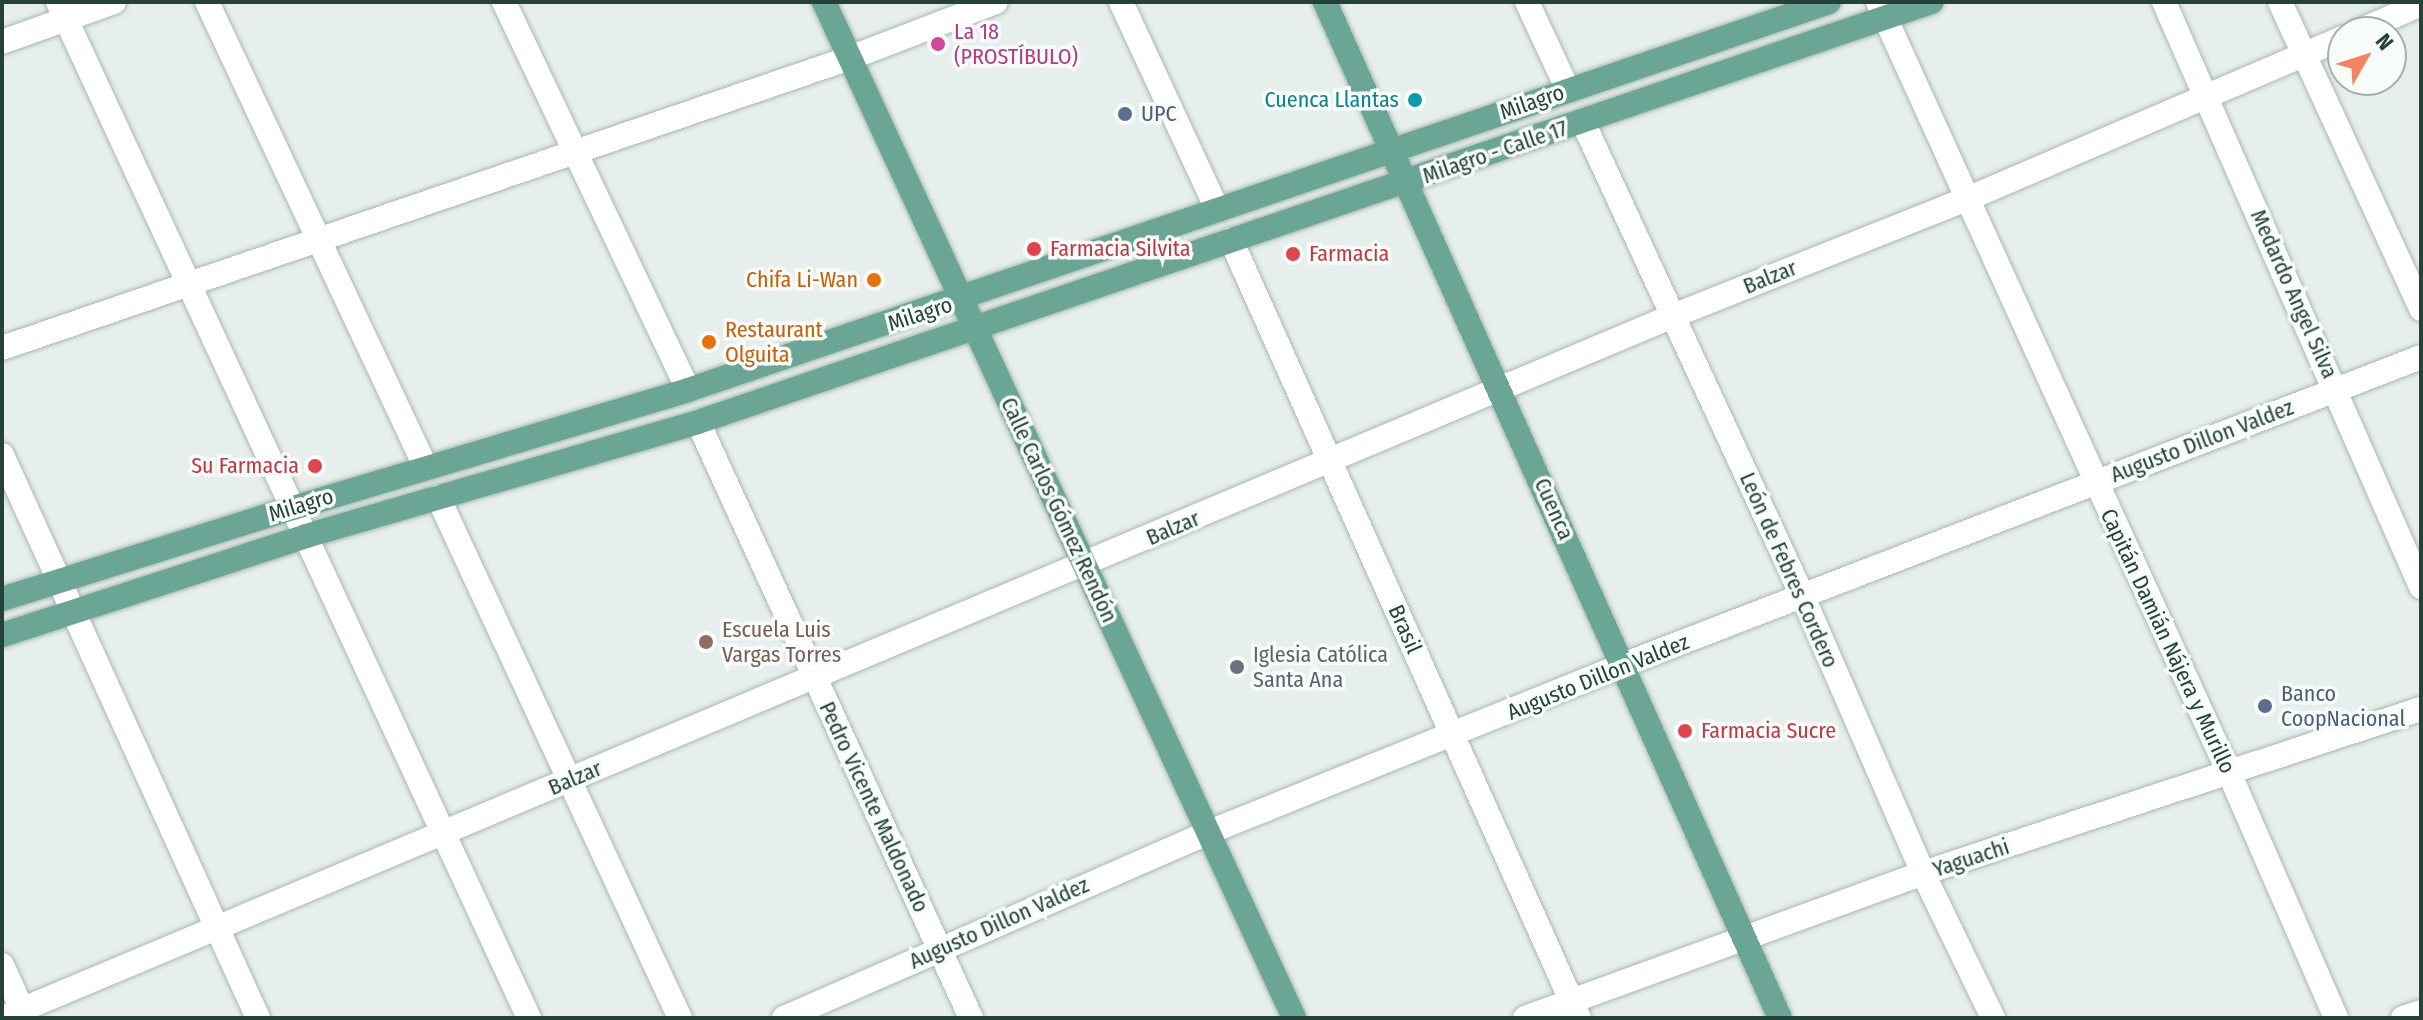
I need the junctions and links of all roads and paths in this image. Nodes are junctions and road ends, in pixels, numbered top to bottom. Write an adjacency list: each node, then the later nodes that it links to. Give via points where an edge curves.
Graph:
1 (114, 2): 14 (street)
2 (207, 2): 29 (street)
3 (504, 2): 25 (street)
4 (824, 2): 19 (main road, Calle Carlos Gómez Rendón)
5 (996, 2): 19 (street)
6 (1121, 2): 28 (street)
7 (1325, 2): 24 (main road, Cuenca)
8 (1527, 2): 21 (street)
9 (1829, 2): 21 (main road, Milagro)
10 (1931, 2): 15 (main road, Milagro)
11 (2164, 2): 22 (street, Medardo Angel Silva)
12 (2280, 2): 20 (street)
13 (2421, 4): 16 (street)
14 (61, 10): 17 (street); 31 (street)
15 (1882, 10): 23 (main road, Milagro); 27 (street, Capitán Damián Nájera y Murillo)
16 (2394, 16)
17 (2, 42)
18 (2327, 45): 20 (street, Balzar)
19 (861, 53): 25 (street); 32 (main road, Calle Carlos Gómez Rendón)
20 (2302, 56): 22 (street, Balzar); 33 (street)
21 (1568, 90): 24 (main road, Milagro)
22 (2206, 96): 27 (street, Balzar); 38 (street, Medardo Angel Silva)
23 (1583, 122): 26 (main road, Milagro - Calle 17); 34 (street, León de Febres Cordero)
24 (1392, 150): 26 (main road, Cuenca); 28 (main road, Milagro)
25 (575, 152): 29 (street); 39 (street)
26 (1408, 182): 30 (main road, Milagro); 40 (main road, Cuenca)
27 (1967, 199): 34 (street, Balzar); 45 (street, Capitán Damián Nájera y Murillo)
28 (1217, 209): 32 (main road, Milagro)
29 (318, 239): 31 (street); 44 (street)
30 (1231, 240): 35 (main road, Milagro); 43 (street, Brasil)
31 (188, 284): 36 (street); 47 (street)
32 (962, 300): 35 (main road, Calle Carlos Gómez Rendón); 39 (main road, Milagro)
33 (2421, 309)
34 (1673, 316): 40 (street, Balzar); 52 (street, León de Febres Cordero)
35 (975, 328): 41 (main road, Milagro); 49 (main road, Calle Carlos Gómez Rendón)
36 (2, 348)
37 (2421, 357): 38 (street, Augusto Dillon Valdez)
38 (2335, 388): 45 (street, Augusto Dillon Valdez); 51 (street, Medardo Angel Silva)
39 (688, 390): 44 (main road, Milagro)
40 (1501, 391): 43 (street, Balzar); 56 (main road, Cuenca)
41 (698, 422): 46 (main road, Milagro); 57 (street, Pedro Vicente Maldonado)
42 (2, 455): 50 (street)
43 (1331, 462): 49 (street, Balzar); 59 (street, Brasil)
44 (426, 468): 47 (main road, Milagro)
45 (2095, 483): 52 (street, Augusto Dillon Valdez); 60 (street, Capitán Damián Nájera y Murillo)
46 (438, 497): 48 (main road, Milagro); 61 (street)
47 (293, 508): 48 (street); 50 (main road, Milagro)
48 (306, 536): 54 (main road, Milagro); 62 (street)
49 (1085, 565): 57 (street, Balzar); 63 (main road, Calle Carlos Gómez Rendón)
50 (58, 581): 53 (main road, Milagro); 54 (street)
51 (2421, 587)
52 (1803, 597): 56 (street, Augusto Dillon Valdez); 64 (street, León de Febres Cordero)
53 (2, 599)
54 (73, 611): 55 (main road, Milagro); 65 (street)
55 (2, 635)
56 (1623, 665): 59 (street, Augusto Dillon Valdez); 66 (main road, Cuenca)
57 (815, 678): 61 (street, Balzar); 67 (street, Pedro Vicente Maldonado)
58 (2421, 709): 60 (street, Yaguachi)
59 (1453, 736): 63 (street, Augusto Dillon Valdez); 69 (street, Brasil)
60 (2230, 775): 64 (street, Yaguachi); 81 (street, Capitán Damián Nájera y Murillo)
61 (570, 780): 62 (street, Balzar); 74 (street)
62 (443, 833): 65 (street, Balzar); 73 (street)
63 (1207, 833): 67 (street, Augusto Dillon Valdez); 77 (main road, Calle Carlos Gómez Rendón)
64 (1923, 873): 66 (street, Yaguachi); 80 (street, León de Febres Cordero)
65 (217, 928): 71 (street, Balzar); 72 (street)
66 (1745, 939): 69 (street, Yaguachi); 79 (main road, Cuenca)
67 (939, 949): 75 (street, Augusto Dillon Valdez); 76 (street, Pedro Vicente Maldonado)
68 (2, 965): 71 (street)
69 (1576, 1010): 78 (street, Yaguachi)
70 (2421, 1012): 82 (street)
71 (17, 1015)
72 (258, 1018)
73 (529, 1018)
74 (680, 1018)
75 (784, 1018)
76 (971, 1018)
77 (1294, 1018)
78 (1525, 1018)
79 (1780, 1018)
80 (1993, 1018)
81 (2336, 1018)
82 (2403, 1018)

